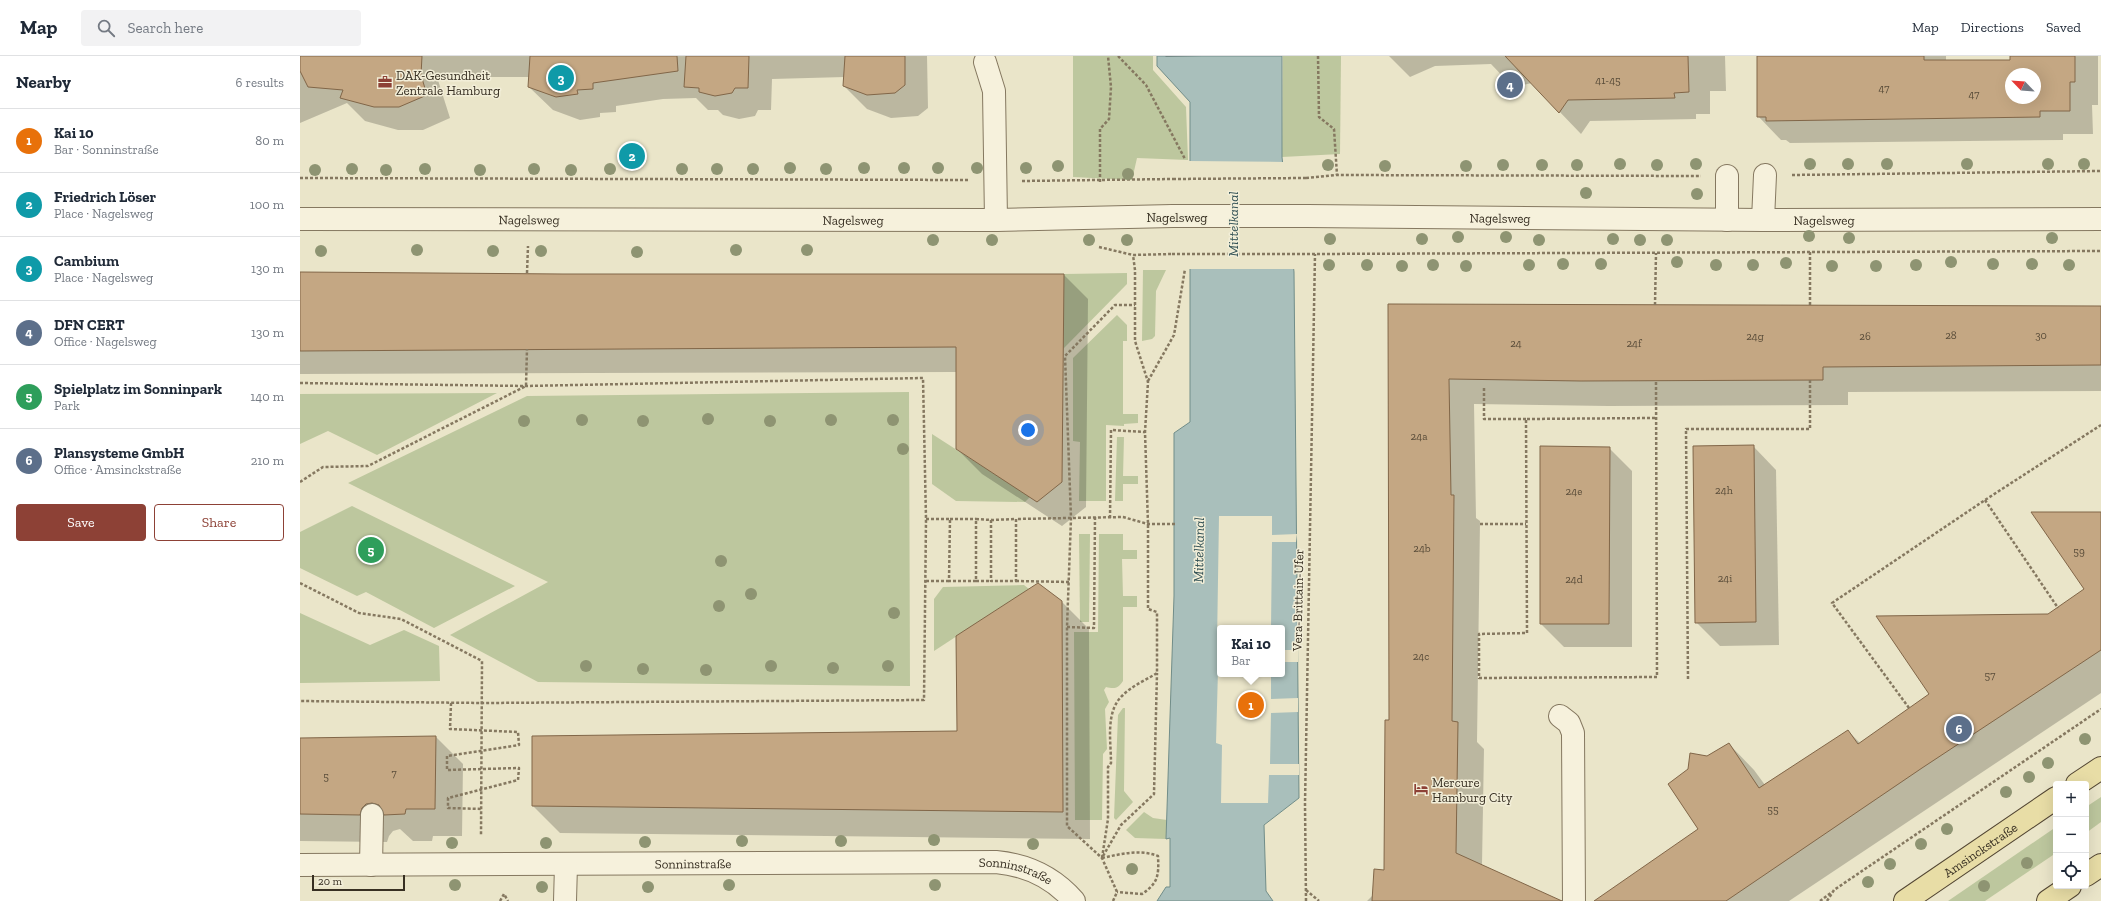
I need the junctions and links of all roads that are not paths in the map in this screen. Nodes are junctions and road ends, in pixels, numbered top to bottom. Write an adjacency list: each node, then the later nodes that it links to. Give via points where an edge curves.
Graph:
1 (985, 62): 6 (street, via 994,91)
2 (1765, 175): 8 (street)
3 (1727, 176): 7 (street)
4 (300, 219): 6 (street, Nagelsweg)
5 (2101, 219): 8 (street, Nagelsweg)
6 (996, 220): 7 (street, Nagelsweg, bridge, via 1173,216)
7 (1727, 220): 8 (street, Nagelsweg)
8 (1763, 220)
9 (1560, 716): 22 (street, via 1569,723 1573,733)
10 (2101, 768): 11 (main road)
11 (2082, 781)
12 (2053, 800): 23 (main road, Amsinckstraße)
13 (372, 814): 15 (street)
14 (300, 865): 15 (street, Sonninstraße)
15 (372, 865): 16 (street, Sonninstraße)
16 (566, 865): 20 (street); 21 (street, Sonninstraße, via 996,862 1022,866 1037,872 1063,889)
17 (2101, 865): 18 (main road)
18 (2089, 873)
19 (2066, 889): 24 (main road)
20 (565, 901)
21 (1074, 901)
22 (1574, 901)
23 (1905, 901)
24 (2048, 901)

